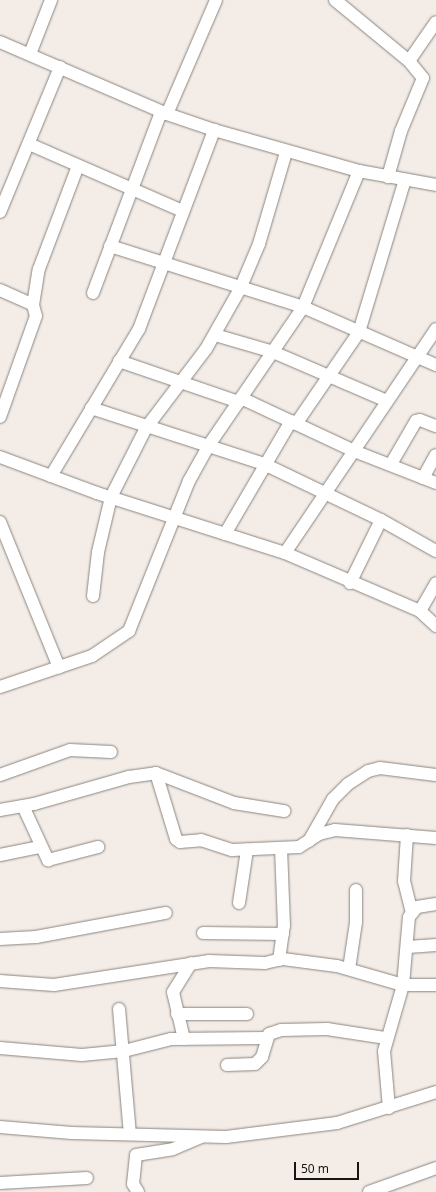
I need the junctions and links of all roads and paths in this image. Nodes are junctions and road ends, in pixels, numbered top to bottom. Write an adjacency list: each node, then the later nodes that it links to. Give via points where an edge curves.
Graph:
1 (51, 0): 6 (street)
2 (216, 0): 9 (street)
3 (335, 0): 7 (street)
4 (436, 22): 7 (street)
5 (0, 42): 6 (street)
6 (30, 54): 8 (street)
7 (409, 61): 15 (street, via 423,78 401,131)
8 (60, 67): 9 (street); 11 (street)
9 (164, 113): 10 (street); 18 (street)
10 (214, 130): 12 (street); 19 (street)
11 (29, 144): 13 (street); 20 (street)
12 (286, 152): 14 (street); 23 (street, via 259,244)
13 (78, 166): 18 (street); 26 (street, via 39,269)
14 (359, 171): 15 (street); 27 (street)
15 (388, 177): 16 (street)
16 (405, 180): 17 (street); 29 (street)
17 (436, 185)
18 (131, 189): 19 (street); 21 (street)
19 (182, 211): 22 (street)
20 (0, 212)
21 (110, 246): 22 (street); 25 (street)
22 (165, 263): 23 (street); 33 (street, via 139,329)
23 (240, 289): 27 (street); 30 (street)
24 (0, 290): 26 (street)
25 (93, 292)
26 (33, 305): 40 (street, via 36,316)
27 (303, 307): 29 (street); 31 (street)
28 (436, 329): 32 (street)
29 (359, 332): 32 (street); 35 (street)
30 (215, 335): 31 (street); 36 (street)
31 (273, 352): 35 (street); 37 (street)
32 (417, 356): 34 (street); 38 (street)
33 (119, 361): 36 (street); 39 (street)
34 (436, 366)
35 (329, 376): 38 (street); 41 (street)
36 (179, 383): 37 (street); 43 (street)
37 (240, 400): 41 (street); 44 (street)
38 (387, 401): 45 (street)
39 (91, 408): 43 (street); 50 (street)
40 (0, 417)
41 (293, 422): 45 (street); 48 (street)
42 (436, 426): 49 (street, via 416,421)
43 (146, 428): 44 (street); 54 (street)
44 (209, 445): 48 (street); 55 (street)
45 (354, 451): 49 (street); 53 (street)
46 (436, 455): 51 (street)
47 (0, 457): 50 (street)
48 (264, 464): 53 (street, via 289,478); 58 (street)
49 (390, 464): 51 (street)
50 (51, 476): 54 (street)
51 (424, 478): 52 (street)
52 (436, 483)
53 (324, 491): 56 (street); 60 (street)
54 (111, 497): 55 (street); 63 (street, via 98,552)
55 (173, 518): 58 (street); 66 (street, via 129,631 92,656)
56 (381, 520): 59 (street); 61 (street)
57 (0, 522): 66 (street)
58 (225, 534): 60 (street)
59 (436, 551)
60 (285, 553): 61 (street)
61 (350, 583): 64 (street)
62 (436, 583): 64 (street)
63 (93, 596)
64 (420, 611): 65 (street)
65 (436, 626)
66 (59, 667): 67 (street)
67 (1, 685)
68 (111, 752): 70 (street, via 70,750)
69 (156, 773): 72 (street, via 116,780); 74 (street, via 234,803); 81 (street, via 178,841 201,840 232,850)
70 (0, 775)
71 (436, 775): 77 (street, via 380,768 368,771 348,784 325,809)
72 (23, 806): 73 (street); 78 (street)
73 (0, 810)
74 (284, 811)
75 (407, 836): 76 (street); 77 (street, via 335,830 319,834); 86 (street, via 404,881)
76 (436, 838)
77 (308, 842): 80 (street, via 299,847)
78 (40, 847): 79 (street, via 45,858 53,860); 82 (street)
79 (98, 847)
80 (280, 848): 81 (street); 89 (street)
81 (247, 850): 84 (street)
82 (0, 855)
83 (356, 890): 95 (street, via 356,922)
84 (239, 904)
85 (436, 904): 86 (street)
86 (412, 912): 92 (street)
87 (166, 914): 90 (street, via 36,936)
88 (203, 933): 89 (street)
89 (283, 934): 93 (street)
90 (0, 939)
91 (436, 945): 92 (street)
92 (408, 947): 97 (street)
93 (279, 960): 94 (street, via 265,963); 95 (street)
94 (191, 963): 96 (street, via 115,973 66,984); 100 (street, via 173,992)
95 (349, 969): 97 (street)
96 (0, 981)
97 (403, 985): 98 (street); 103 (street)
98 (436, 985)
99 (119, 1009): 106 (street)
100 (178, 1014): 101 (street); 104 (street)
101 (247, 1014)
102 (266, 1038): 103 (street, via 281,1030 317,1029); 104 (street); 107 (street, via 259,1061 247,1066)
103 (386, 1038): 109 (street)
104 (184, 1039): 106 (street, via 161,1041)
105 (0, 1048): 106 (street, via 63,1056)
106 (124, 1051): 111 (street)
107 (227, 1065)
108 (436, 1092): 109 (street)
109 (389, 1108): 112 (street, via 337,1123 296,1130)
110 (0, 1126): 111 (street)
111 (130, 1134): 112 (street)
112 (204, 1136): 116 (street, via 173,1149 136,1155 133,1184)
113 (436, 1168): 117 (street)
114 (87, 1178): 115 (street)
115 (0, 1183)
116 (138, 1192)
117 (369, 1192)

